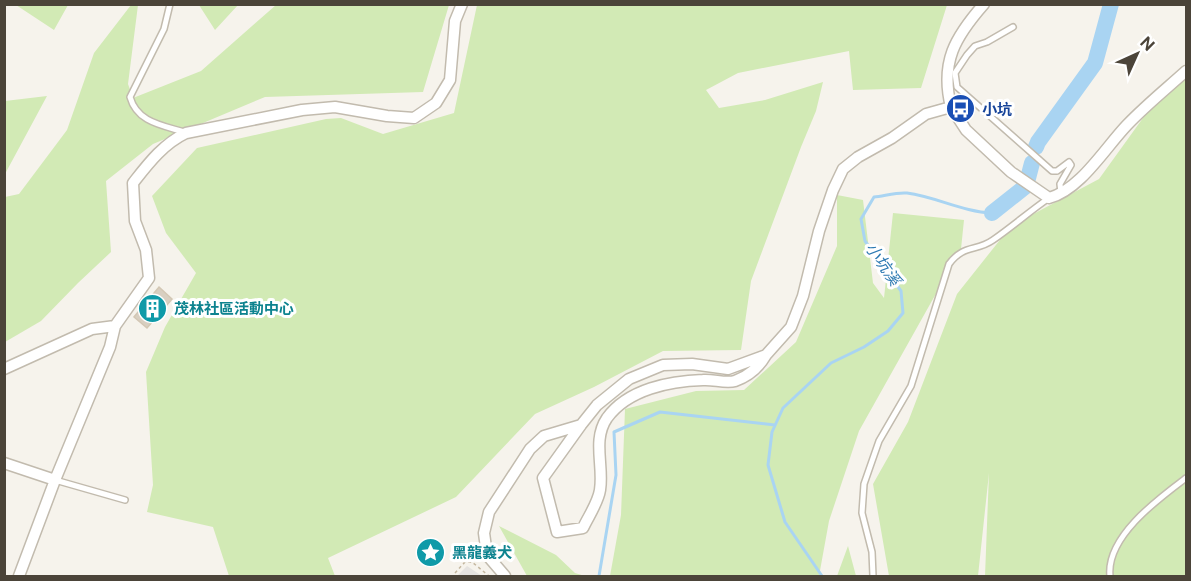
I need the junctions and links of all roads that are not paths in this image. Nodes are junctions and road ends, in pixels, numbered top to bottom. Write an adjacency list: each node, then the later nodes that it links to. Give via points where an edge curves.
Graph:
1 (170, 4): 8 (lane, via 164,29 130,97 134,109 153,123)
2 (462, 4): 8 (street, via 455,21 450,80 436,103 414,118 335,107)
3 (984, 4): 6 (street, via 968,22 950,55)
4 (1013, 27): 6 (lane, via 975,46)
5 (1186, 71): 9 (street, via 1128,124)
6 (951, 73): 7 (street, via 947,89); 9 (lane, via 957,87 1052,171 1069,162 1060,184)
7 (951, 107): 10 (street, via 966,130 1011,172); 12 (street, via 926,114 843,169 826,210 791,327)
8 (186, 133): 11 (street, via 172,139 133,183 135,221 146,250 149,278)
9 (1061, 195): 10 (street)
10 (1049, 198): 21 (lane, via 991,242 957,254 949,264 911,386 879,441 864,484 862,513 872,552)
11 (116, 326): 13 (street, via 92,329); 17 (street)
12 (766, 355): 14 (street, via 728,369 663,365 629,379 597,405); 14 (street, via 759,367 733,382 664,384 622,404 607,419 598,442 600,492 583,528 557,532 543,478)
13 (4, 369)
14 (581, 425): 20 (street, via 544,436 530,449 489,512 484,533 487,555)
15 (6, 467): 17 (street)
16 (1186, 478): 22 (lane, via 1132,525 1109,567)
17 (55, 480): 18 (lane); 19 (street)
18 (125, 500)
19 (19, 576)
20 (505, 576)
21 (873, 576)
22 (1110, 576)

